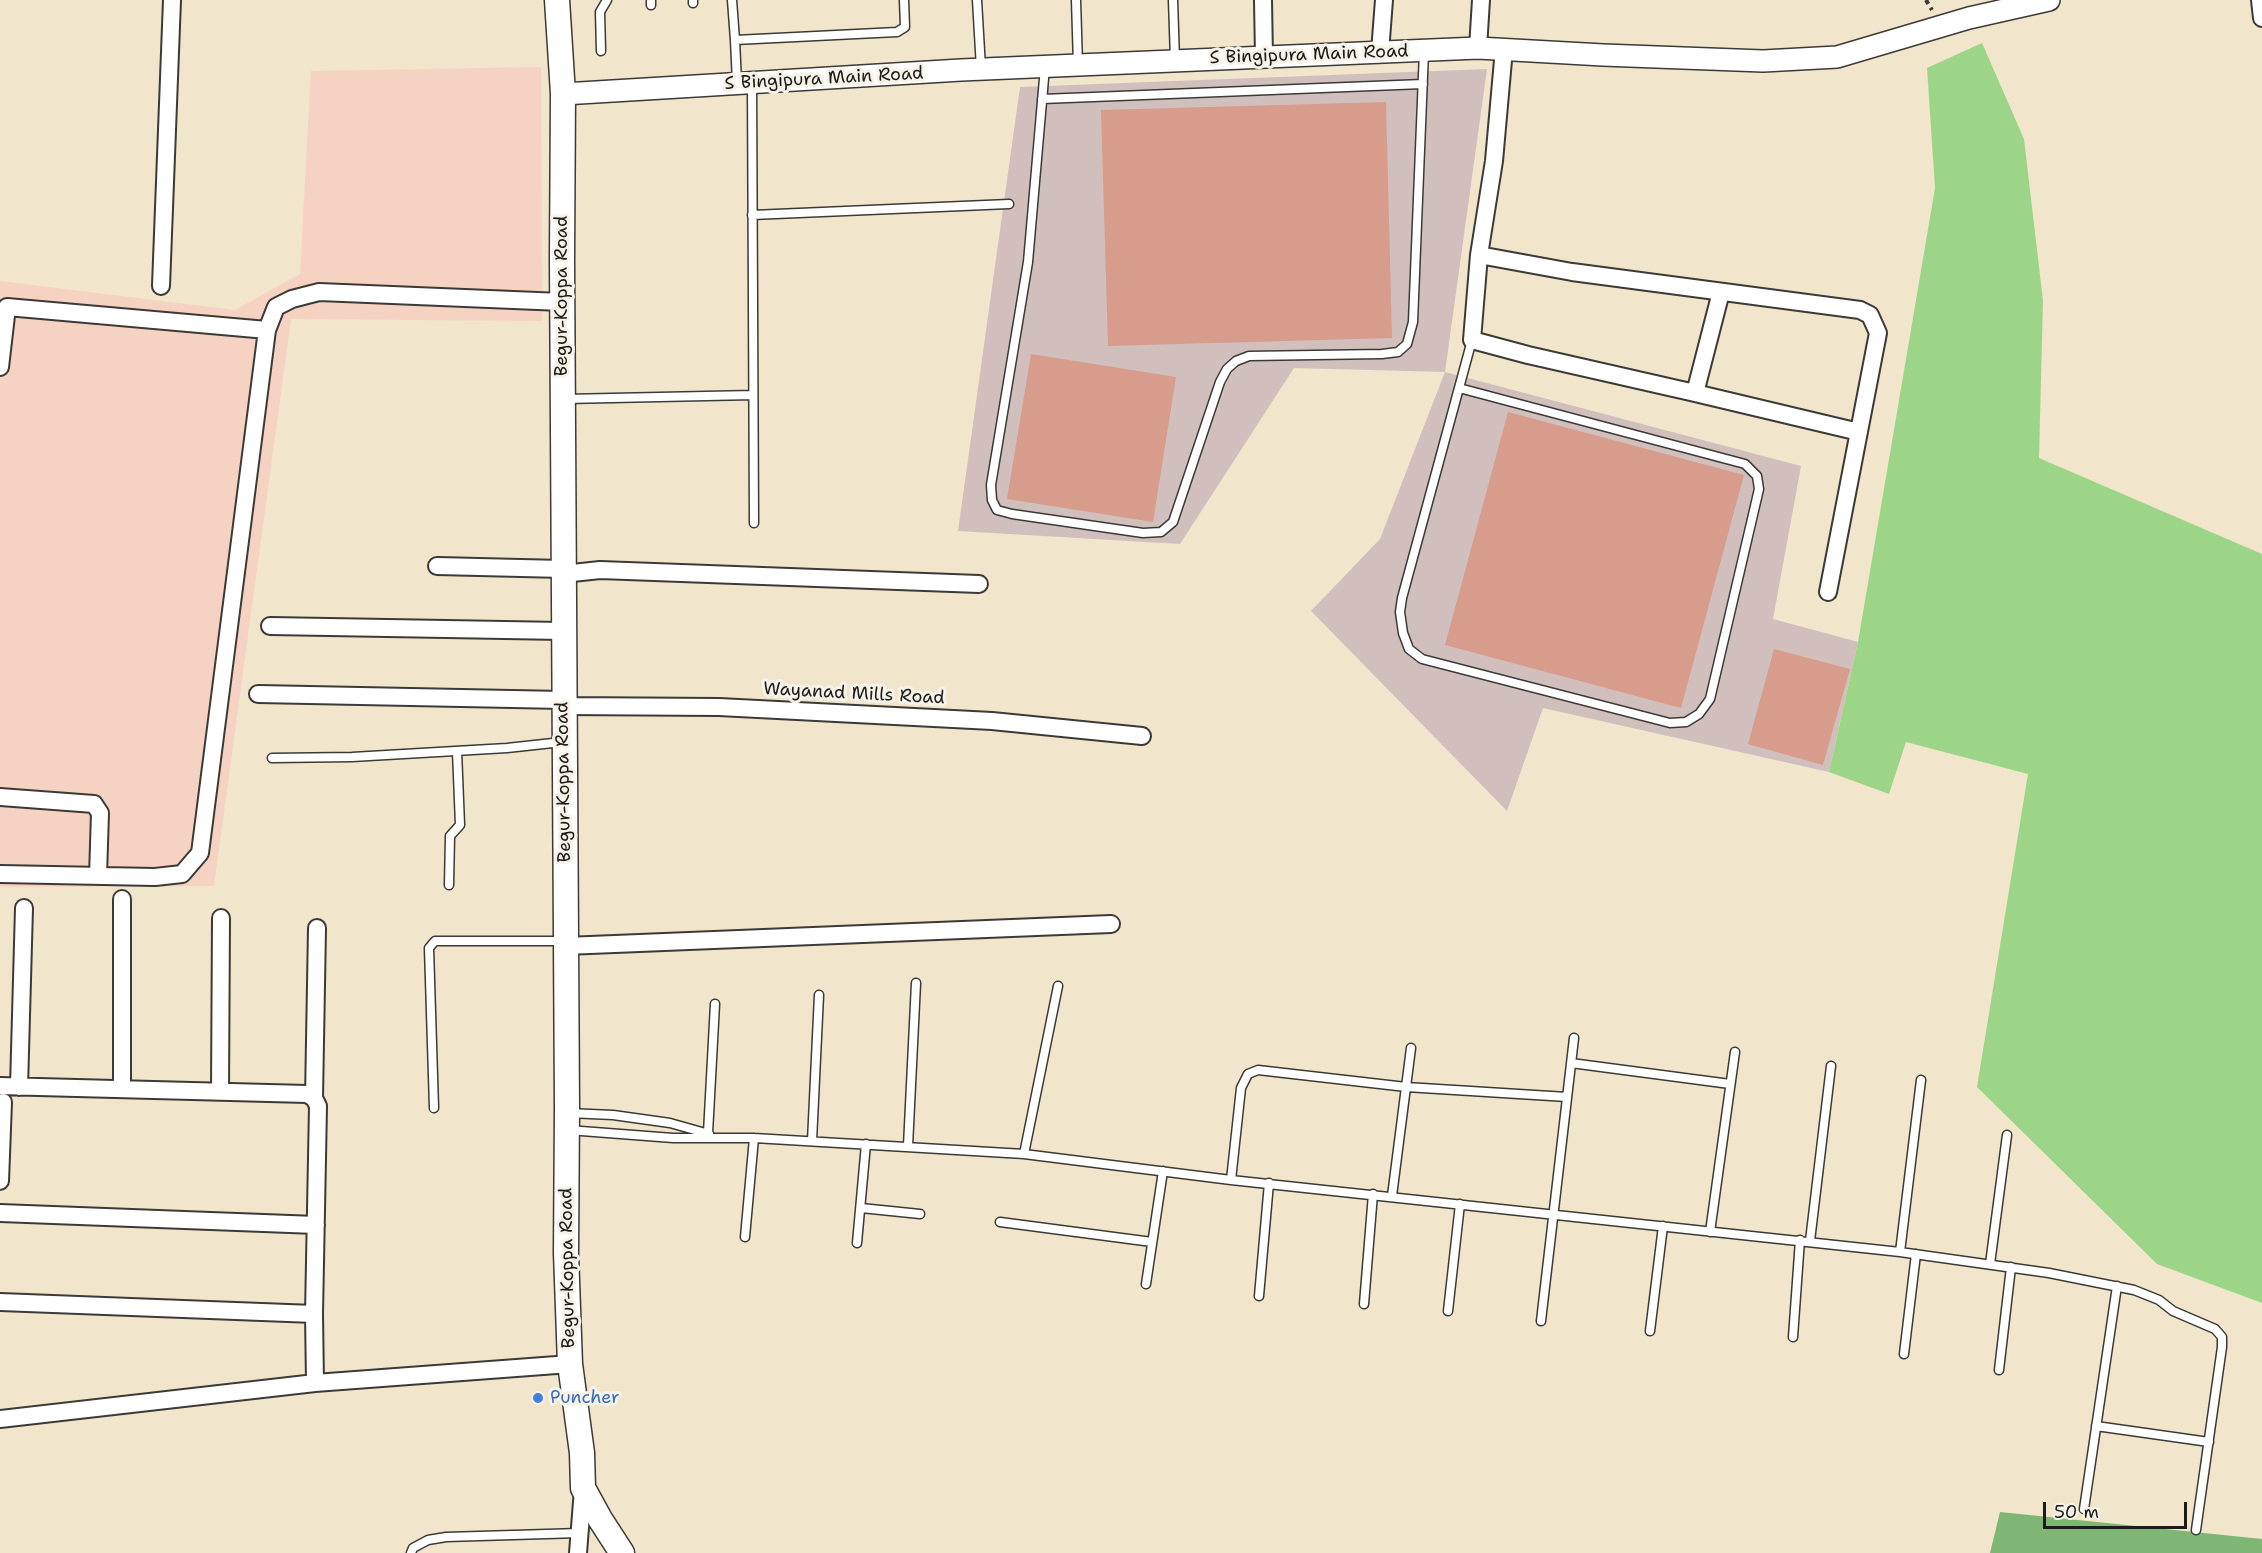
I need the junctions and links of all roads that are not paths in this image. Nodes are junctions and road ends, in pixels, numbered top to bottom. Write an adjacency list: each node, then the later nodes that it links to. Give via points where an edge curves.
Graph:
1 (172, 0): 33 (street)
2 (557, 0): 28 (main road, Begur-Koppa Road)
3 (607, 0): 19 (lane, via 600,12)
4 (732, 0): 15 (lane)
5 (904, 0): 15 (lane, via 905,27 897,32)
6 (977, 0): 25 (lane)
7 (1076, 0): 23 (lane)
8 (1173, 0): 22 (lane)
9 (1263, 0): 21 (street)
10 (1384, 0): 20 (street)
11 (1481, 0): 16 (street)
12 (2049, 0): 17 (street, S Bingipura Main Road, via 1969,18 1837,57 1763,61)
13 (2260, 0): 14 (street)
14 (2262, 18)
15 (735, 40): 26 (lane)
16 (1478, 48): 17 (street, S Bingipura Main Road); 18 (street, S Bingipura Main Road)
17 (1504, 49): 32 (street, via 1494,161)
18 (1424, 50): 20 (street, S Bingipura Main Road); 27 (lane)
19 (601, 51)
20 (1380, 52): 21 (street, S Bingipura Main Road)
21 (1264, 57): 22 (street, S Bingipura Main Road)
22 (1175, 61): 23 (street, S Bingipura Main Road)
23 (1078, 65): 24 (street, S Bingipura Main Road)
24 (1045, 67): 25 (street, S Bingipura Main Road); 29 (lane)
25 (981, 70): 26 (street, S Bingipura Main Road)
26 (744, 83): 28 (street, S Bingipura Main Road); 31 (lane)
27 (1423, 84): 29 (lane); 29 (lane, via 1413,322 1407,344 1398,352 1382,354 1249,356 1236,361 1220,382 1173,522 1161,532 1143,533 1024,516 997,510 992,500 991,484 1028,262)
28 (563, 94): 35 (main road, Begur-Koppa Road)
29 (1042, 99)
30 (1009, 204): 31 (lane)
31 (752, 215): 42 (lane)
32 (1479, 255): 34 (street); 38 (street)
33 (161, 286)
34 (1721, 292): 41 (street); 44 (street, via 1860,310 1870,315 1878,333)
35 (562, 302): 37 (street, via 319,292 276,307); 43 (main road, Begur-Koppa Road)
36 (4, 307): 37 (street); 39 (street)
37 (267, 330): 60 (street, via 200,853 182,874)
38 (1472, 340): 40 (lane); 41 (street)
39 (0, 367)
40 (1459, 388): 40 (lane, via 1402,598 1400,612 1409,650 1422,659 1670,723 1686,722 1699,714 1710,699 1759,489 1757,476 1745,464)
41 (1695, 393): 44 (street)
42 (753, 395): 43 (lane); 45 (lane)
43 (562, 399): 47 (main road, Begur-Koppa Road)
44 (1859, 432): 49 (street)
45 (754, 523)
46 (437, 566): 47 (street)
47 (563, 571): 48 (street); 51 (main road, Begur-Koppa Road)
48 (979, 584)
49 (1828, 592)
50 (270, 626): 51 (street)
51 (563, 631): 53 (main road, Begur-Koppa Road)
52 (258, 694): 53 (street, Wayanad Mills Road)
53 (563, 703): 54 (street, Wayanad Mills Road, via 992,721); 55 (main road, Begur-Koppa Road)
54 (1142, 736)
55 (564, 742): 56 (lane); 67 (main road, Begur-Koppa Road)
56 (457, 751): 57 (lane); 61 (lane, via 460,825 450,836)
57 (272, 758)
58 (0, 797): 60 (street, via 94,804 100,813)
59 (0, 874): 60 (street)
60 (98, 876)
61 (449, 885)
62 (122, 899): 81 (street)
63 (24, 908): 79 (street)
64 (221, 918): 82 (street)
65 (1110, 924): 67 (street)
66 (317, 928): 85 (street)
67 (565, 944): 86 (lane, via 435,941 429,948); 87 (main road, Begur-Koppa Road)
68 (916, 983): 94 (lane)
69 (1058, 986): 95 (lane)
70 (819, 995): 92 (lane)
71 (716, 1004): 88 (lane)
72 (1574, 1038): 75 (lane)
73 (1411, 1048): 80 (lane)
74 (1735, 1052): 78 (lane)
75 (1571, 1063): 78 (lane); 84 (lane)
76 (1831, 1066): 113 (lane)
77 (1921, 1080): 116 (lane)
78 (1730, 1084): 110 (lane)
79 (19, 1087): 81 (street); 83 (street)
80 (1406, 1087): 84 (lane); 97 (lane, via 1258,1070 1248,1074 1241,1088); 101 (lane)
81 (123, 1089): 82 (street)
82 (220, 1091): 85 (street, via 307,1094)
83 (1, 1094): 98 (street)
84 (1567, 1097): 106 (lane)
85 (314, 1098): 108 (street, via 318,1106)
86 (434, 1108)
87 (567, 1121): 88 (lane, via 613,1115); 90 (lane, via 673,1138); 131 (main road, Begur-Koppa Road)
88 (708, 1133): 90 (lane)
89 (2007, 1135): 118 (lane)
90 (718, 1137): 91 (lane)
91 (754, 1138): 92 (lane); 111 (lane)
92 (812, 1141): 93 (lane)
93 (866, 1144): 94 (lane); 103 (lane)
94 (908, 1146): 95 (lane)
95 (1024, 1154): 96 (lane)
96 (1162, 1171): 97 (lane); 114 (lane)
97 (1231, 1179): 99 (lane)
98 (0, 1181)
99 (1269, 1183): 100 (lane); 122 (lane)
100 (1373, 1194): 101 (lane); 124 (lane)
101 (1392, 1196): 102 (lane)
102 (1461, 1204): 106 (lane); 125 (lane)
103 (861, 1208): 105 (lane); 115 (lane)
104 (0, 1213): 108 (street)
105 (920, 1214)
106 (1554, 1214): 109 (lane); 127 (lane)
107 (1000, 1222): 114 (lane)
108 (316, 1225): 126 (street)
109 (1663, 1226): 110 (lane); 128 (lane)
110 (1710, 1232): 112 (lane)
111 (745, 1237)
112 (1800, 1240): 113 (lane); 129 (lane)
113 (1810, 1241): 116 (lane)
114 (1152, 1242): 120 (lane)
115 (857, 1243)
116 (1900, 1252): 117 (lane)
117 (1916, 1254): 118 (lane); 130 (lane)
118 (1990, 1264): 119 (lane)
119 (2011, 1268): 121 (lane); 132 (lane)
120 (1146, 1284)
121 (2117, 1286): 135 (lane); 136 (lane, via 2158,1300 2173,1311 2215,1329 2222,1337)
122 (1259, 1296)
123 (0, 1302): 126 (street)
124 (1364, 1304)
125 (1448, 1311)
126 (314, 1314): 133 (street)
127 (1541, 1321)
128 (1650, 1331)
129 (1793, 1337)
130 (1904, 1354)
131 (570, 1364): 133 (street); 137 (main road, Begur-Koppa Road)
132 (1999, 1370)
133 (315, 1383): 134 (street)
134 (0, 1419)
135 (2096, 1426): 136 (lane); 138 (lane)
136 (2209, 1442): 139 (lane)
137 (583, 1488): 140 (street); 143 (main road, Begur-Koppa Road)
138 (2084, 1509)
139 (2196, 1530)
140 (580, 1533): 141 (lane, via 446,1537 428,1540); 142 (street)
141 (411, 1553)
142 (578, 1553)
143 (622, 1553)

